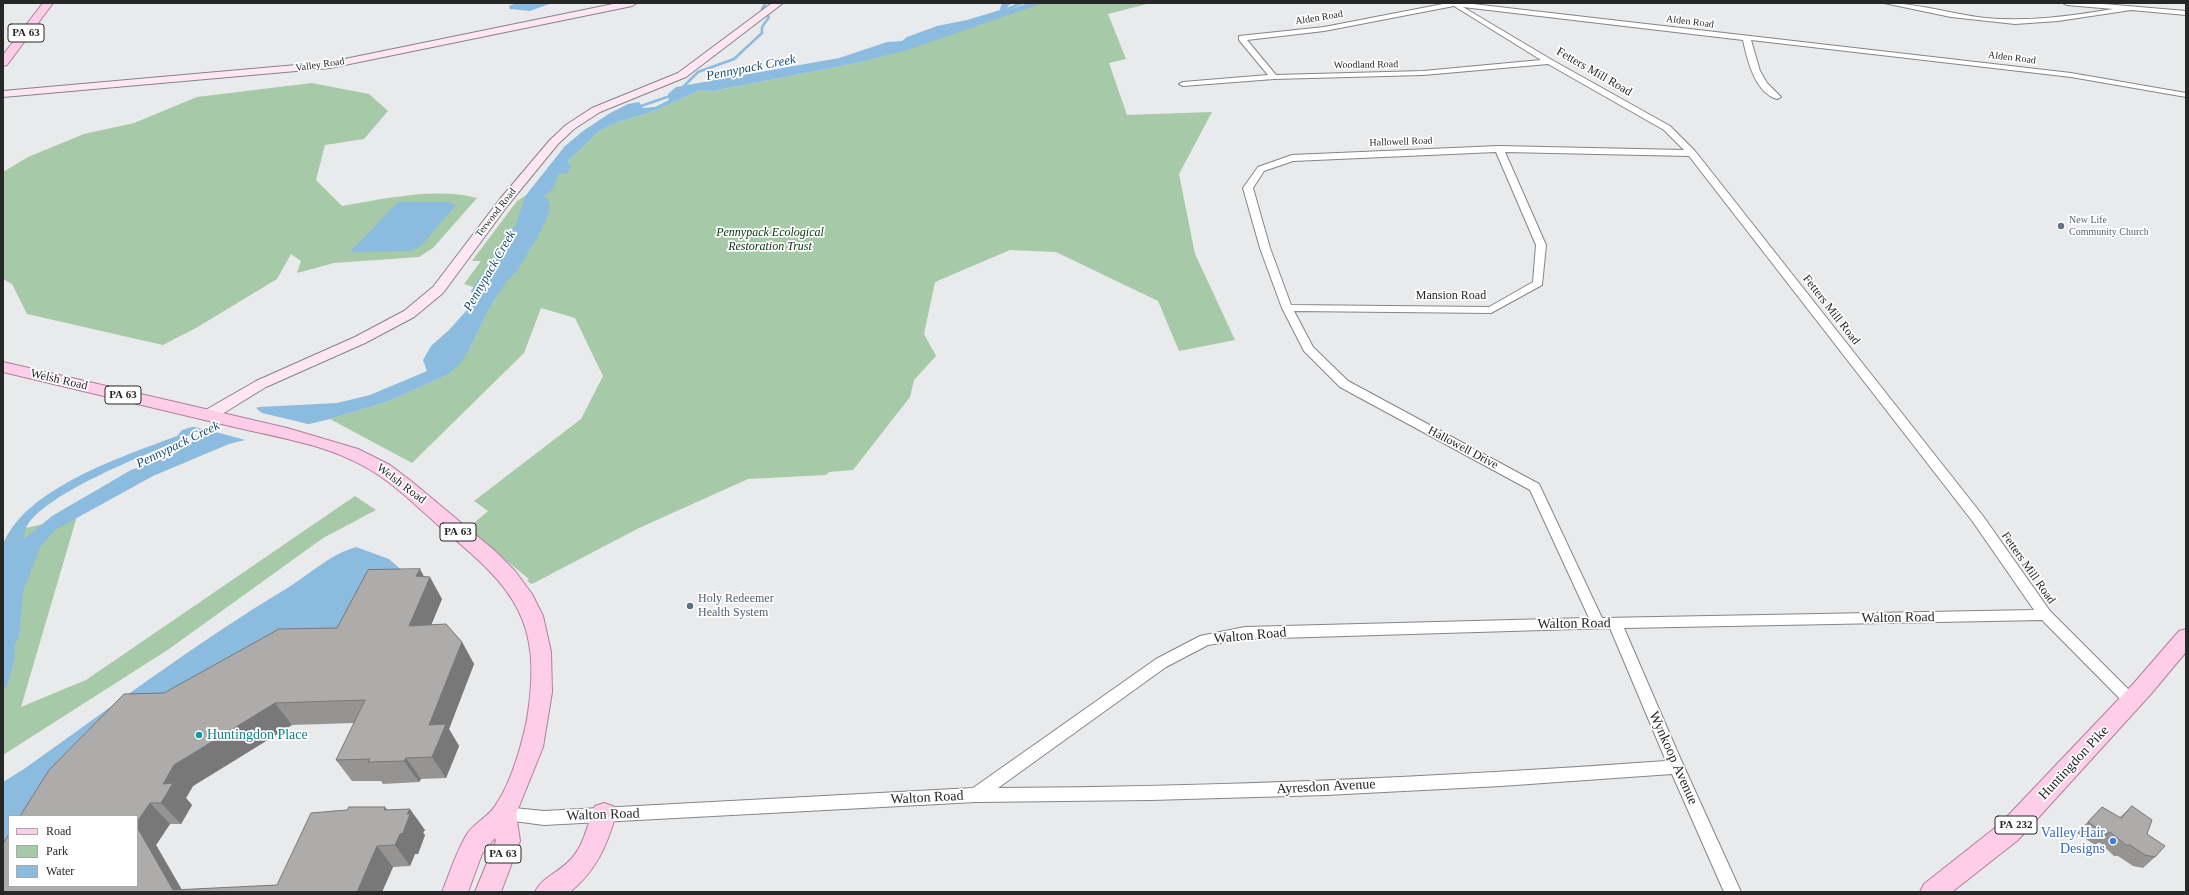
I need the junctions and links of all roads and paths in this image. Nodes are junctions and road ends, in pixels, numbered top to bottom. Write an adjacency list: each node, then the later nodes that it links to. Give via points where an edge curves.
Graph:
1 (48, 3): 11 (main road, PA 63)
2 (632, 3): 14 (street, Valley Road, via 330,65)
3 (778, 3): 21 (street, Terwood Road, via 682,74 654,88 596,110 570,127 504,202 438,290 409,314 360,340 261,384)
4 (1888, 3): 7 (street, via 1967,18 2015,22)
5 (2067, 3): 7 (street)
6 (1453, 4): 9 (street, Alden Road); 10 (street, Fetters Mill Road); 12 (street, Alden Road, via 1324,29 1242,38)
7 (2128, 9): 8 (street)
8 (2186, 13)
9 (1747, 39): 15 (street, Alden Road, via 2071,75); 16 (street, via 1759,80)
10 (1549, 62): 12 (street, Woodland Road, via 1423,74); 18 (street, Fetters Mill Road, via 1667,128)
11 (3, 63)
12 (1274, 77): 13 (street, Woodland Road)
13 (1183, 84)
14 (3, 94)
15 (2186, 95)
16 (1777, 97)
17 (1499, 149): 18 (street, Hallowell Road); 19 (street, Hallowell Road, via 1292,158 1261,169 1248,188 1265,248); 19 (street, Mansion Road, via 1541,245 1538,283 1491,310)
18 (1692, 153): 22 (street, Fetters Mill Road, via 1978,519)
19 (1287, 308): 23 (street, Hallowell Drive, via 1308,349 1344,384 1535,487)
20 (3, 367): 21 (main road, Welsh Road / PA 63)
21 (213, 416): 29 (main road, Welsh Road / PA 63, via 328,445 384,469 488,557 526,600 538,641 541,703 532,747)
22 (2045, 615): 24 (street, Walton Road); 26 (street, Fetters Mill Road)
23 (1598, 623): 24 (street, Walton Road); 28 (street, Walton Road, via 1245,634 1205,640 1161,663)
24 (1615, 623): 27 (street, Wynkoop Avenue)
25 (2185, 641): 26 (main road, Huntingdon Pike / PA 232)
26 (2131, 701): 35 (main road, Huntingdon Pike / PA 232, via 2009,832)
27 (1676, 767): 28 (street, Ayresdon Avenue, via 1216,793); 34 (street, Wynkoop Avenue)
28 (976, 795): 30 (street, Walton Road, via 667,813)
29 (504, 814): 30 (street, Walton Road, via 544,818); 31 (main road, Welsh Road / PA 63, via 476,841); 32 (main road, PA 63, via 508,841)
30 (604, 814): 33 (main road, via 594,848 581,868)
31 (455, 892)
32 (488, 892)
33 (548, 892)
34 (1733, 892)
35 (1933, 892)

